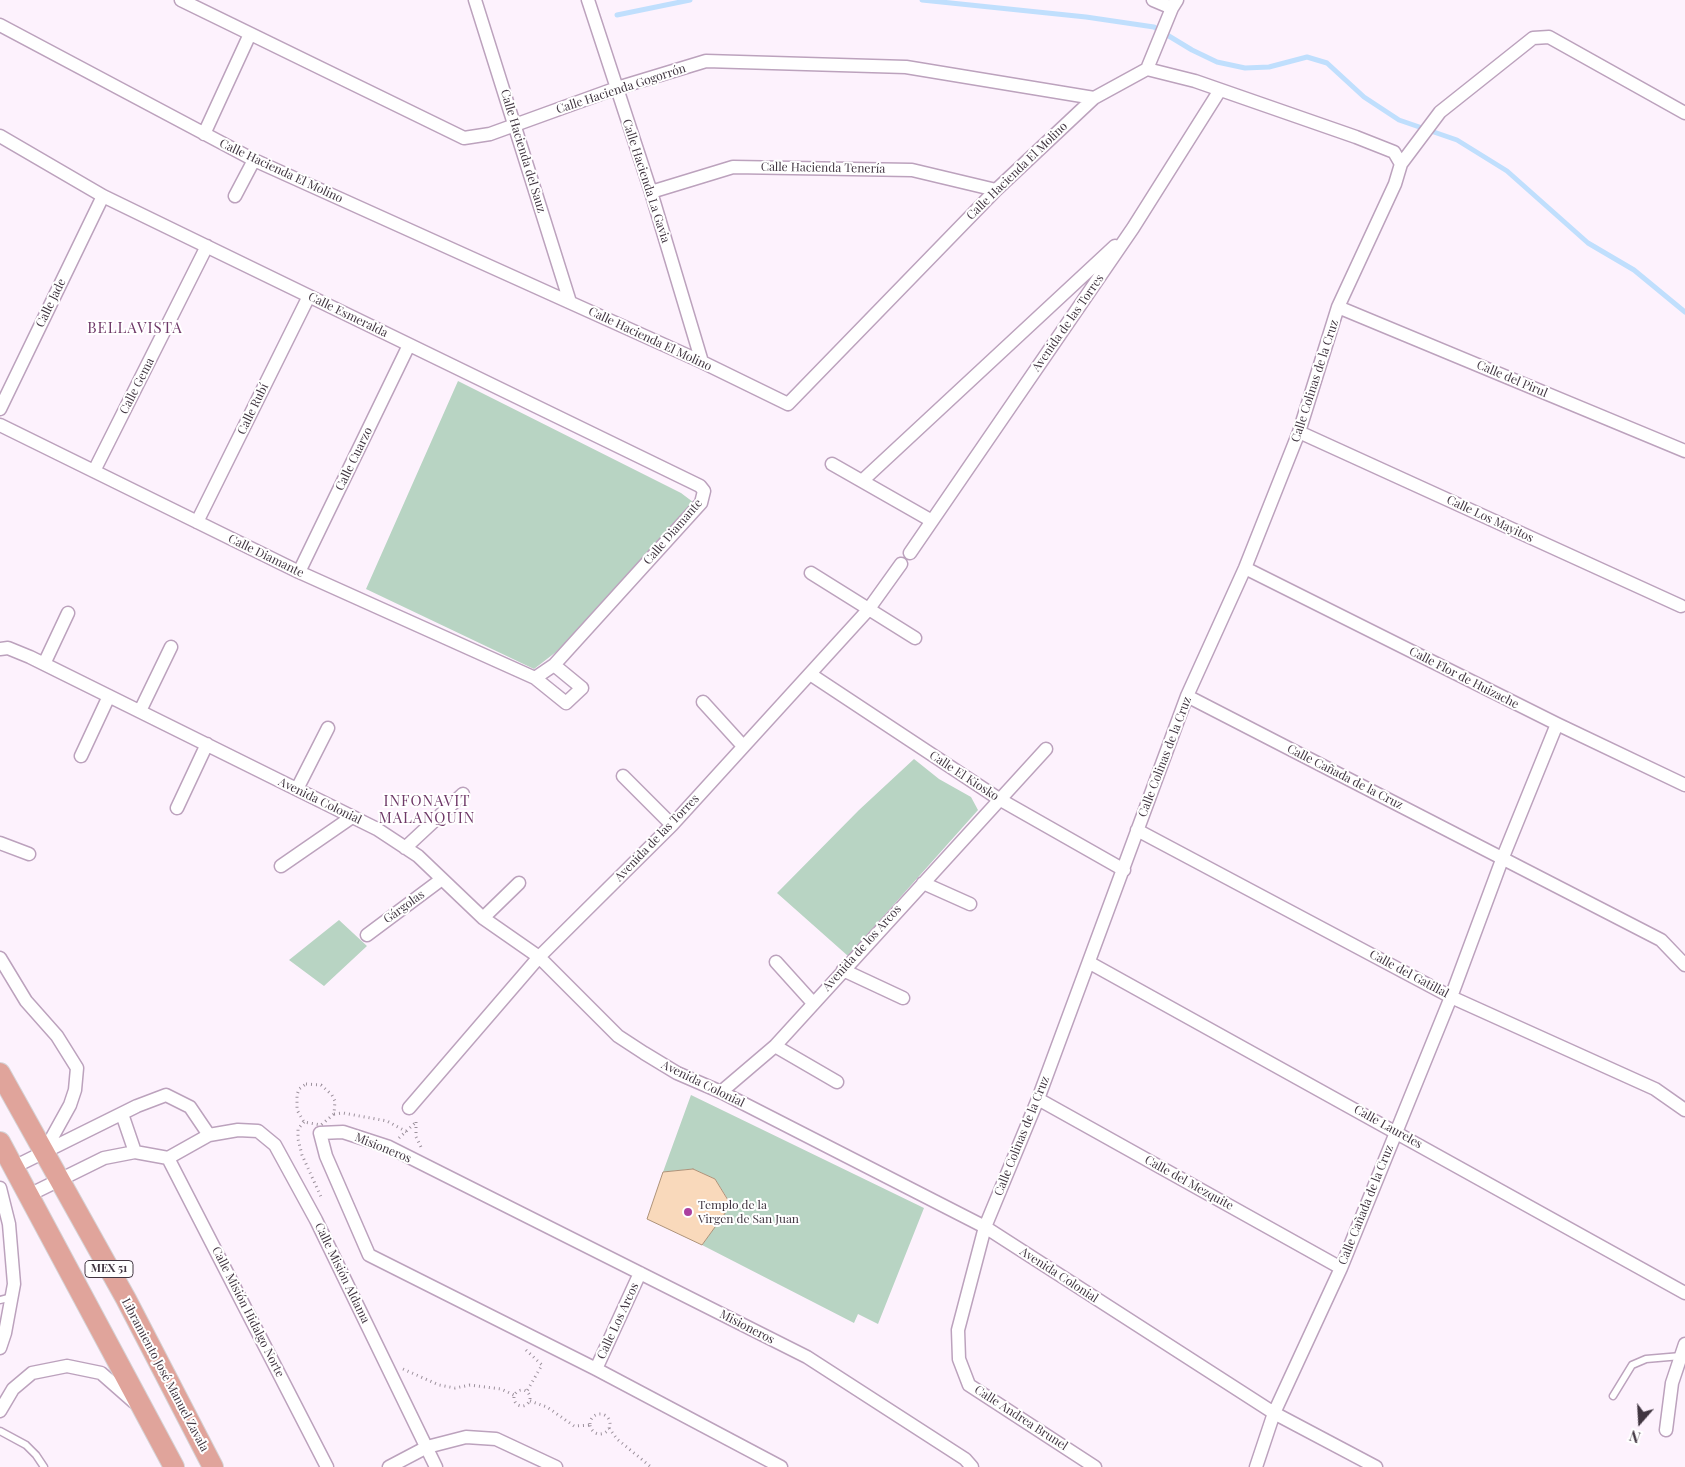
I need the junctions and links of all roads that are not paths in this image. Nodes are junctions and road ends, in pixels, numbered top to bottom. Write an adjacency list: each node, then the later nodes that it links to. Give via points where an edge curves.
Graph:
1 (181, 0): 7 (street, Calle Hacienda Gogorrón)
2 (474, 0): 13 (street, Calle Hacienda del Sauz)
3 (588, 0): 9 (street, Calle Hacienda La Gavia)
4 (1153, 0): 5 (street)
5 (1175, 4): 8 (street)
6 (0, 25): 14 (street, Calle Hacienda El Molino)
7 (250, 34): 13 (street, Calle Hacienda Gogorrón, via 464,138 490,134); 14 (street)
8 (1147, 69): 10 (street); 11 (street, Calle Hacienda El Molino)
9 (617, 88): 11 (street, Calle Hacienda Gogorrón, via 706,61 906,67); 13 (street, Calle Hacienda Gogorrón); 19 (street, Calle Hacienda La Gavia)
10 (1220, 90): 17 (street, via 1394,152); 22 (street, Avenida de las Torres)
11 (1094, 98): 18 (street, Calle Hacienda El Molino)
12 (1685, 113): 17 (street, Calle Colinas de la Cruz, via 1549,37 1533,38 1440,112)
13 (515, 124): 25 (street, Calle Hacienda del Sauz)
14 (204, 134): 16 (street, Calle Hacienda El Molino)
15 (0, 137): 20 (street, Calle Esmeralda)
16 (254, 160): 21 (street); 25 (street, Calle Hacienda El Molino)
17 (1401, 164): 26 (street, Calle Colinas de la Cruz, via 1395,184)
18 (996, 190): 19 (street, Calle Hacienda Tenería, via 912,170 733,167); 28 (street, Calle Hacienda El Molino, via 788,404)
19 (651, 192): 28 (street, Calle Hacienda La Gavia)
20 (103, 196): 23 (street, Calle Esmeralda); 29 (street, Calle Jade)
21 (236, 196)
22 (1133, 228): 35 (street); 37 (street, Avenida de las Torres)
23 (207, 246): 24 (street, Calle Esmeralda); 34 (street, Calle Gema)
24 (309, 296): 27 (street, Calle Esmeralda); 38 (street, Calle Rubí)
25 (570, 302): 28 (street, Calle Hacienda El Molino)
26 (1338, 307): 31 (street, Calle Colinas de la Cruz); 32 (street, Calle del Pirul)
27 (409, 345): 36 (street, Calle Esmeralda); 42 (street, Calle Cuarzo)
28 (702, 362)
29 (0, 410)
30 (0, 425): 34 (street, Calle Diamante)
31 (1299, 432): 41 (street, Calle Colinas de la Cruz); 44 (street, Calle Los Mayitos)
32 (1685, 451)
33 (832, 464): 35 (street)
34 (94, 471): 38 (street, Calle Diamante)
35 (862, 481): 37 (street)
36 (700, 486): 51 (street, Calle Diamante, via 704,491 701,503)
37 (932, 521): 39 (street, Avenida de las Torres)
38 (197, 522): 42 (street, Calle Diamante)
39 (910, 553)
40 (901, 564): 45 (street, Avenida de las Torres)
41 (1245, 568): 55 (street, Calle Colinas de la Cruz); 58 (street, Calle Flor de Huizache)
42 (299, 572): 53 (street, Calle Diamante)
43 (811, 573): 45 (street)
44 (1681, 606)
45 (868, 610): 47 (street); 52 (street, Avenida de las Torres)
46 (68, 613): 50 (street)
47 (915, 638)
48 (171, 647): 57 (street)
49 (0, 649): 50 (street, Avenida Colonial, via 8,648)
50 (44, 664): 54 (street, Avenida Colonial)
51 (554, 665): 53 (street, Calle Diamante); 53 (street, Calle Diamante, via 582,688 566,703)
52 (810, 674): 61 (street, Avenida de las Torres); 68 (street, Calle El Kiosko)
53 (535, 678)
54 (109, 696): 57 (street, Avenida Colonial); 63 (street)
55 (1187, 696): 72 (street, Calle Colinas de la Cruz); 76 (street, Calle Cañada de la Cruz)
56 (702, 702): 61 (street)
57 (140, 711): 60 (street, Avenida Colonial)
58 (1557, 724): 65 (street, Calle Flor de Huizache); 76 (street, Calle Cañada de la Cruz)
59 (328, 728): 66 (street)
60 (207, 744): 66 (street, Avenida Colonial); 69 (street)
61 (744, 746): 71 (street, Avenida de las Torres)
62 (1046, 749): 68 (street, Avenida de los Arcos)
63 (81, 756)
64 (623, 776): 71 (street)
65 (1685, 785)
66 (297, 789): 70 (street, Avenida Colonial)
67 (463, 794): 74 (street)
68 (999, 800): 78 (street, Calle El Kiosko); 80 (street, Avenida de los Arcos)
69 (177, 808)
70 (352, 817): 74 (street, Avenida Colonial); 77 (street)
71 (672, 825): 85 (street, Avenida de las Torres)
72 (1137, 830): 78 (street, Calle Colinas de la Cruz); 91 (street, Calle del Gatillal)
73 (0, 843): 75 (street)
74 (405, 848): 79 (street, Avenida Colonial)
75 (29, 854)
76 (1503, 857): 89 (street, Calle Cañada de la Cruz, via 1661,940); 91 (street, Calle Cañada de la Cruz)
77 (281, 866)
78 (1124, 870): 88 (street, Calle Colinas de la Cruz)
79 (442, 879): 83 (street, Avenida Colonial); 84 (street, Gárgolas)
80 (922, 882): 82 (street); 90 (street, Avenida de los Arcos)
81 (519, 883): 83 (street)
82 (970, 904)
83 (482, 918): 85 (street, Avenida Colonial)
84 (366, 935)
85 (539, 957): 97 (street, Avenida Colonial, via 618,1036 677,1073); 99 (street, Avenida de las Torres)
86 (0, 958): 105 (street, via 26,1001 57,1036 77,1068 70,1105)
87 (776, 962): 93 (street)
88 (1090, 963): 98 (street, Calle Colinas de la Cruz); 102 (street, Calle Laureles)
89 (1685, 965)
90 (843, 970): 92 (street); 93 (street, Avenida de los Arcos)
91 (1451, 997): 100 (street, Calle del Gatillal, via 1655,1089); 102 (street, Calle Cañada de la Cruz)
92 (903, 998)
93 (813, 1003): 94 (street, Avenida de los Arcos)
94 (775, 1046): 96 (street); 97 (street, Avenida de los Arcos)
95 (0, 1073): 105 (main road, Libramiento José Manuel Zavala / MEX 51)
96 (837, 1082)
97 (722, 1092): 112 (street, Avenida Colonial)
98 (1038, 1099): 112 (street, Calle Colinas de la Cruz); 113 (street, Calle del Mezquite)
99 (409, 1108)
100 (1685, 1110)
101 (122, 1114): 103 (street, via 166,1095 190,1107); 105 (street); 106 (street)
102 (1396, 1131): 113 (street, Calle Cañada de la Cruz); 115 (street, Calle Laureles)
103 (209, 1135): 107 (street, Calle Misión Aldama); 127 (street, Calle Misión Aldama, via 238,1130 258,1131 275,1145 316,1220)
104 (0, 1142): 108 (main road, MEX 51)
105 (44, 1152): 108 (street); 109 (main road, Libramiento José Manuel Zavala / MEX 51)
106 (135, 1152): 107 (street); 109 (street, via 104,1158)
107 (168, 1158): 134 (street, Calle Misión Hidalgo Norte)
108 (14, 1167): 111 (main road, MEX 51)
109 (59, 1180): 111 (street); 133 (main road, Libramiento José Manuel Zavala / MEX 51, via 126,1299)
110 (0, 1188): 116 (street, via 9,1224 14,1284)
111 (29, 1195): 122 (main road, MEX 51)
112 (985, 1227): 119 (street, Calle Colinas de la Cruz, via 958,1330); 124 (street, Avenida Colonial)
113 (1340, 1268): 124 (street, Calle Cañada de la Cruz)
114 (640, 1273): 120 (street, Calle Los Arcos); 120 (street, Misioneros, via 389,1147 343,1132 320,1133 326,1156 369,1254); 129 (street, Misioneros, via 807,1357)
115 (1685, 1293)
116 (6, 1299): 117 (street)
117 (0, 1348)
118 (1683, 1350): 121 (lane, via 1632,1364); 125 (street, via 1672,1383)
119 (959, 1359): 138 (street, Calle Andrea Brunel, via 969,1385)
120 (596, 1369): 130 (street, Misioneros)
121 (1613, 1396)
122 (144, 1410): 123 (street, via 101,1373 68,1366 32,1373 13,1389); 132 (main road, MEX 51)
123 (0, 1411)
124 (1274, 1413): 139 (street, Calle Cañada de la Cruz); 140 (street, Avenida Colonial)
125 (1666, 1430)
126 (0, 1431): 131 (lane, via 26,1445)
127 (426, 1447): 128 (street, via 466,1437 496,1439); 135 (street); 136 (street, Calle Misión Aldama)
128 (542, 1464): 137 (street)
129 (965, 1464)
130 (777, 1466)
131 (44, 1467)
132 (174, 1467)
133 (213, 1467)
134 (327, 1467)
135 (389, 1467)
136 (436, 1467)
137 (556, 1467)
138 (1096, 1467)
139 (1256, 1467)
140 (1376, 1467)

